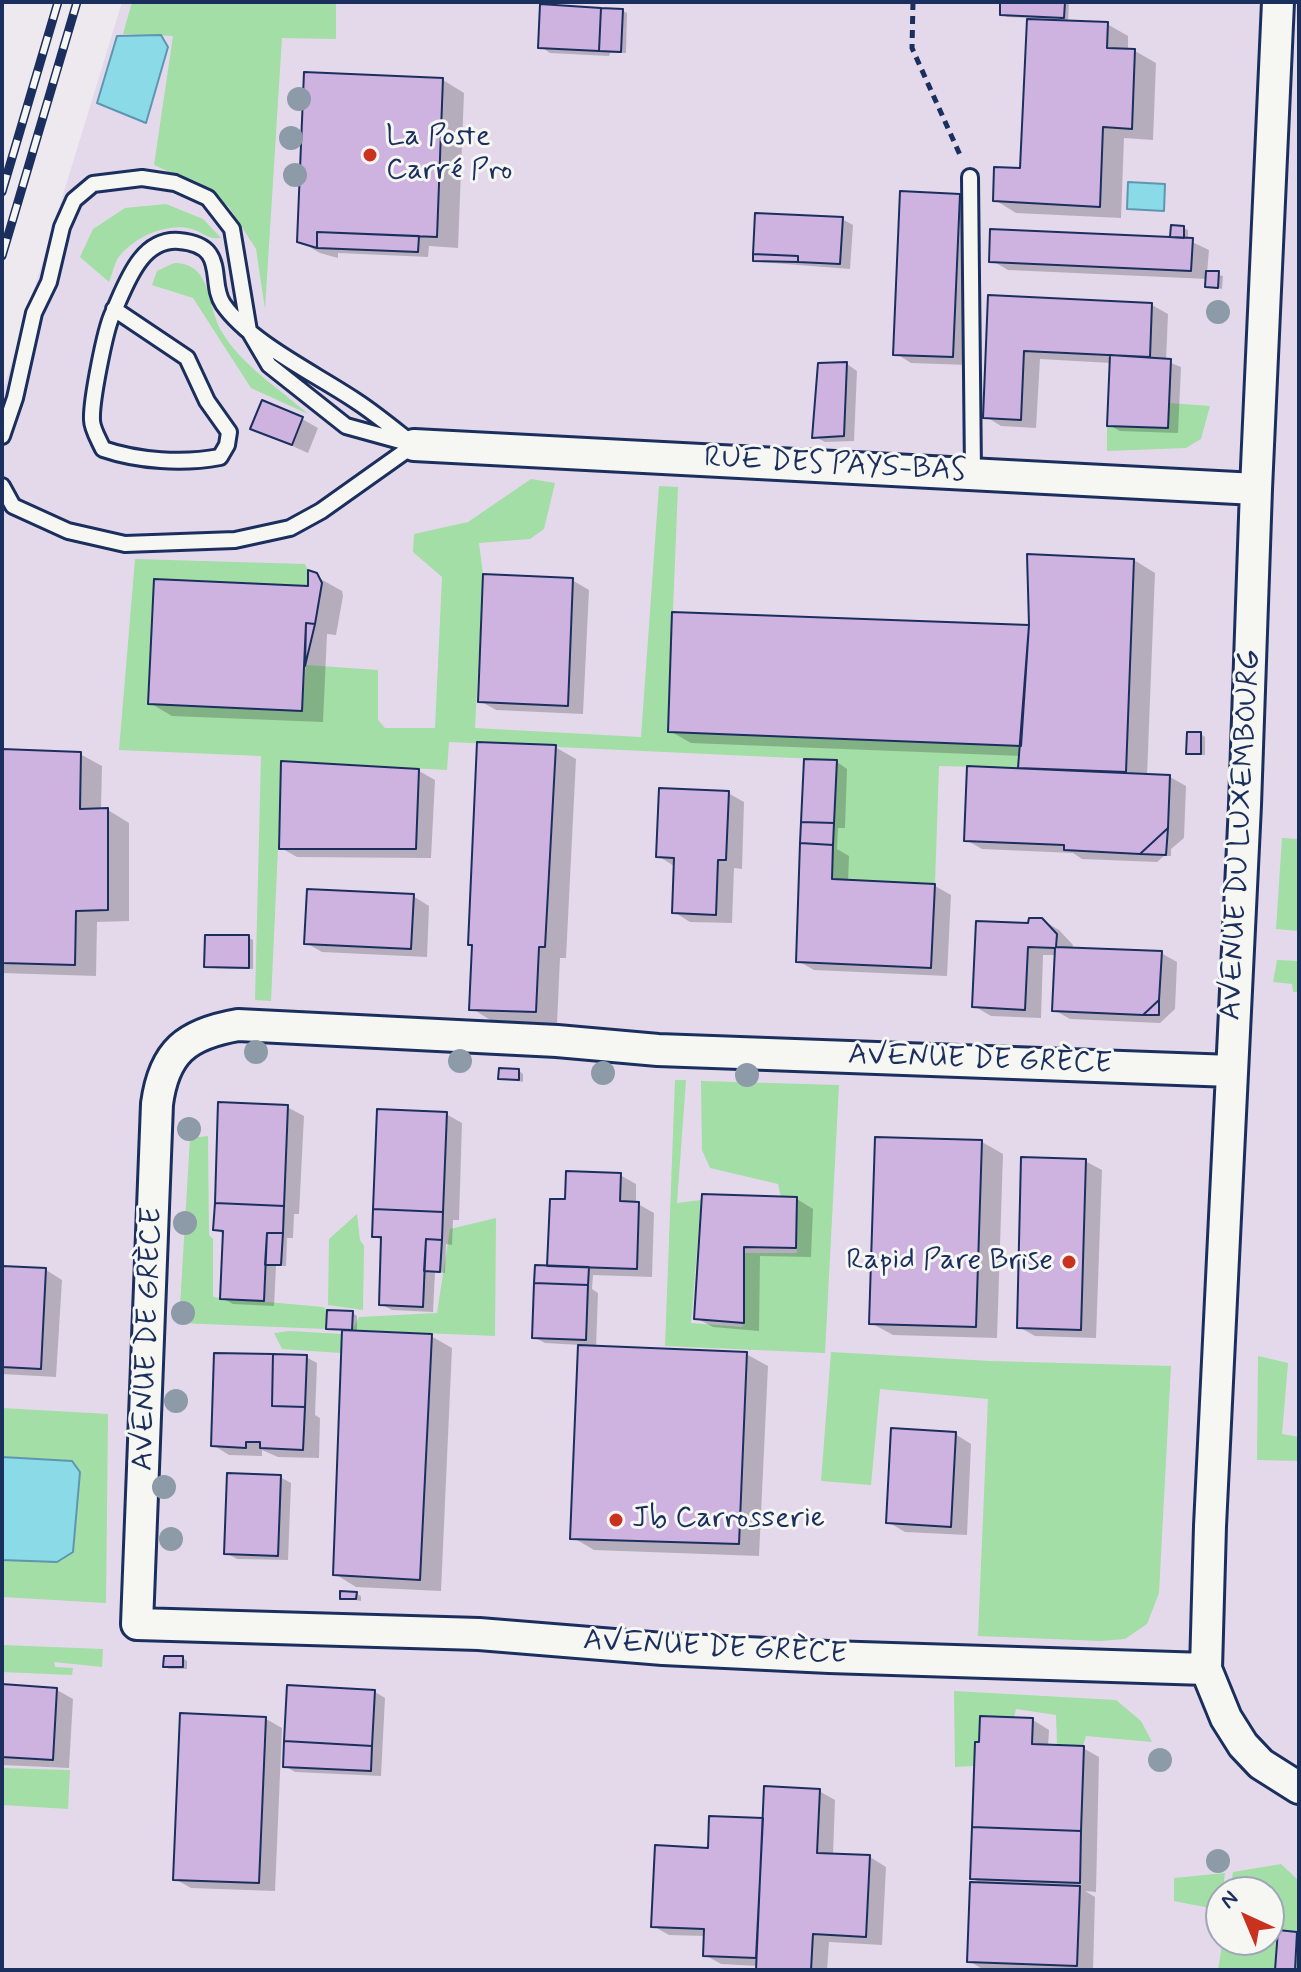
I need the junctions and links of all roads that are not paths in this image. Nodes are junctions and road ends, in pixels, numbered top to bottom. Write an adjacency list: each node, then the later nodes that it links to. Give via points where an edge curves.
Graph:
1 (1278, 2): 9 (street, AVENUE DU LUXEMBOURG)
2 (970, 177): 7 (lane)
3 (114, 309): 3 (lane, via 187,358 229,432 220,457 126,457 103,449 91,422); 4 (lane, via 140,258 159,245 178,241 211,256 221,301)
4 (249, 331): 5 (lane, via 232,229 208,198 175,183 142,178 93,184 74,200 62,227); 6 (lane); 6 (lane, via 269,365 346,426)
5 (2, 436)
6 (414, 445): 7 (street, RUE DES PAYS-BAS); 8 (lane, via 290,528 235,540 125,544 68,531 13,506)
7 (973, 473): 9 (street, RUE DES PAYS-BAS)
8 (2, 486)
9 (1256, 489): 10 (street, AVENUE DU LUXEMBOURG)
10 (1232, 1071): 11 (street, AVENUE DU LUXEMBOURG); 11 (street, AVENUE DE GRÈCE, via 658,1050 238,1025 197,1037 178,1050 160,1079 157,1104 137,1624 479,1634 829,1657)
11 (1206, 1669): 12 (street, via 1243,1745 1261,1764)
12 (1299, 1788)

